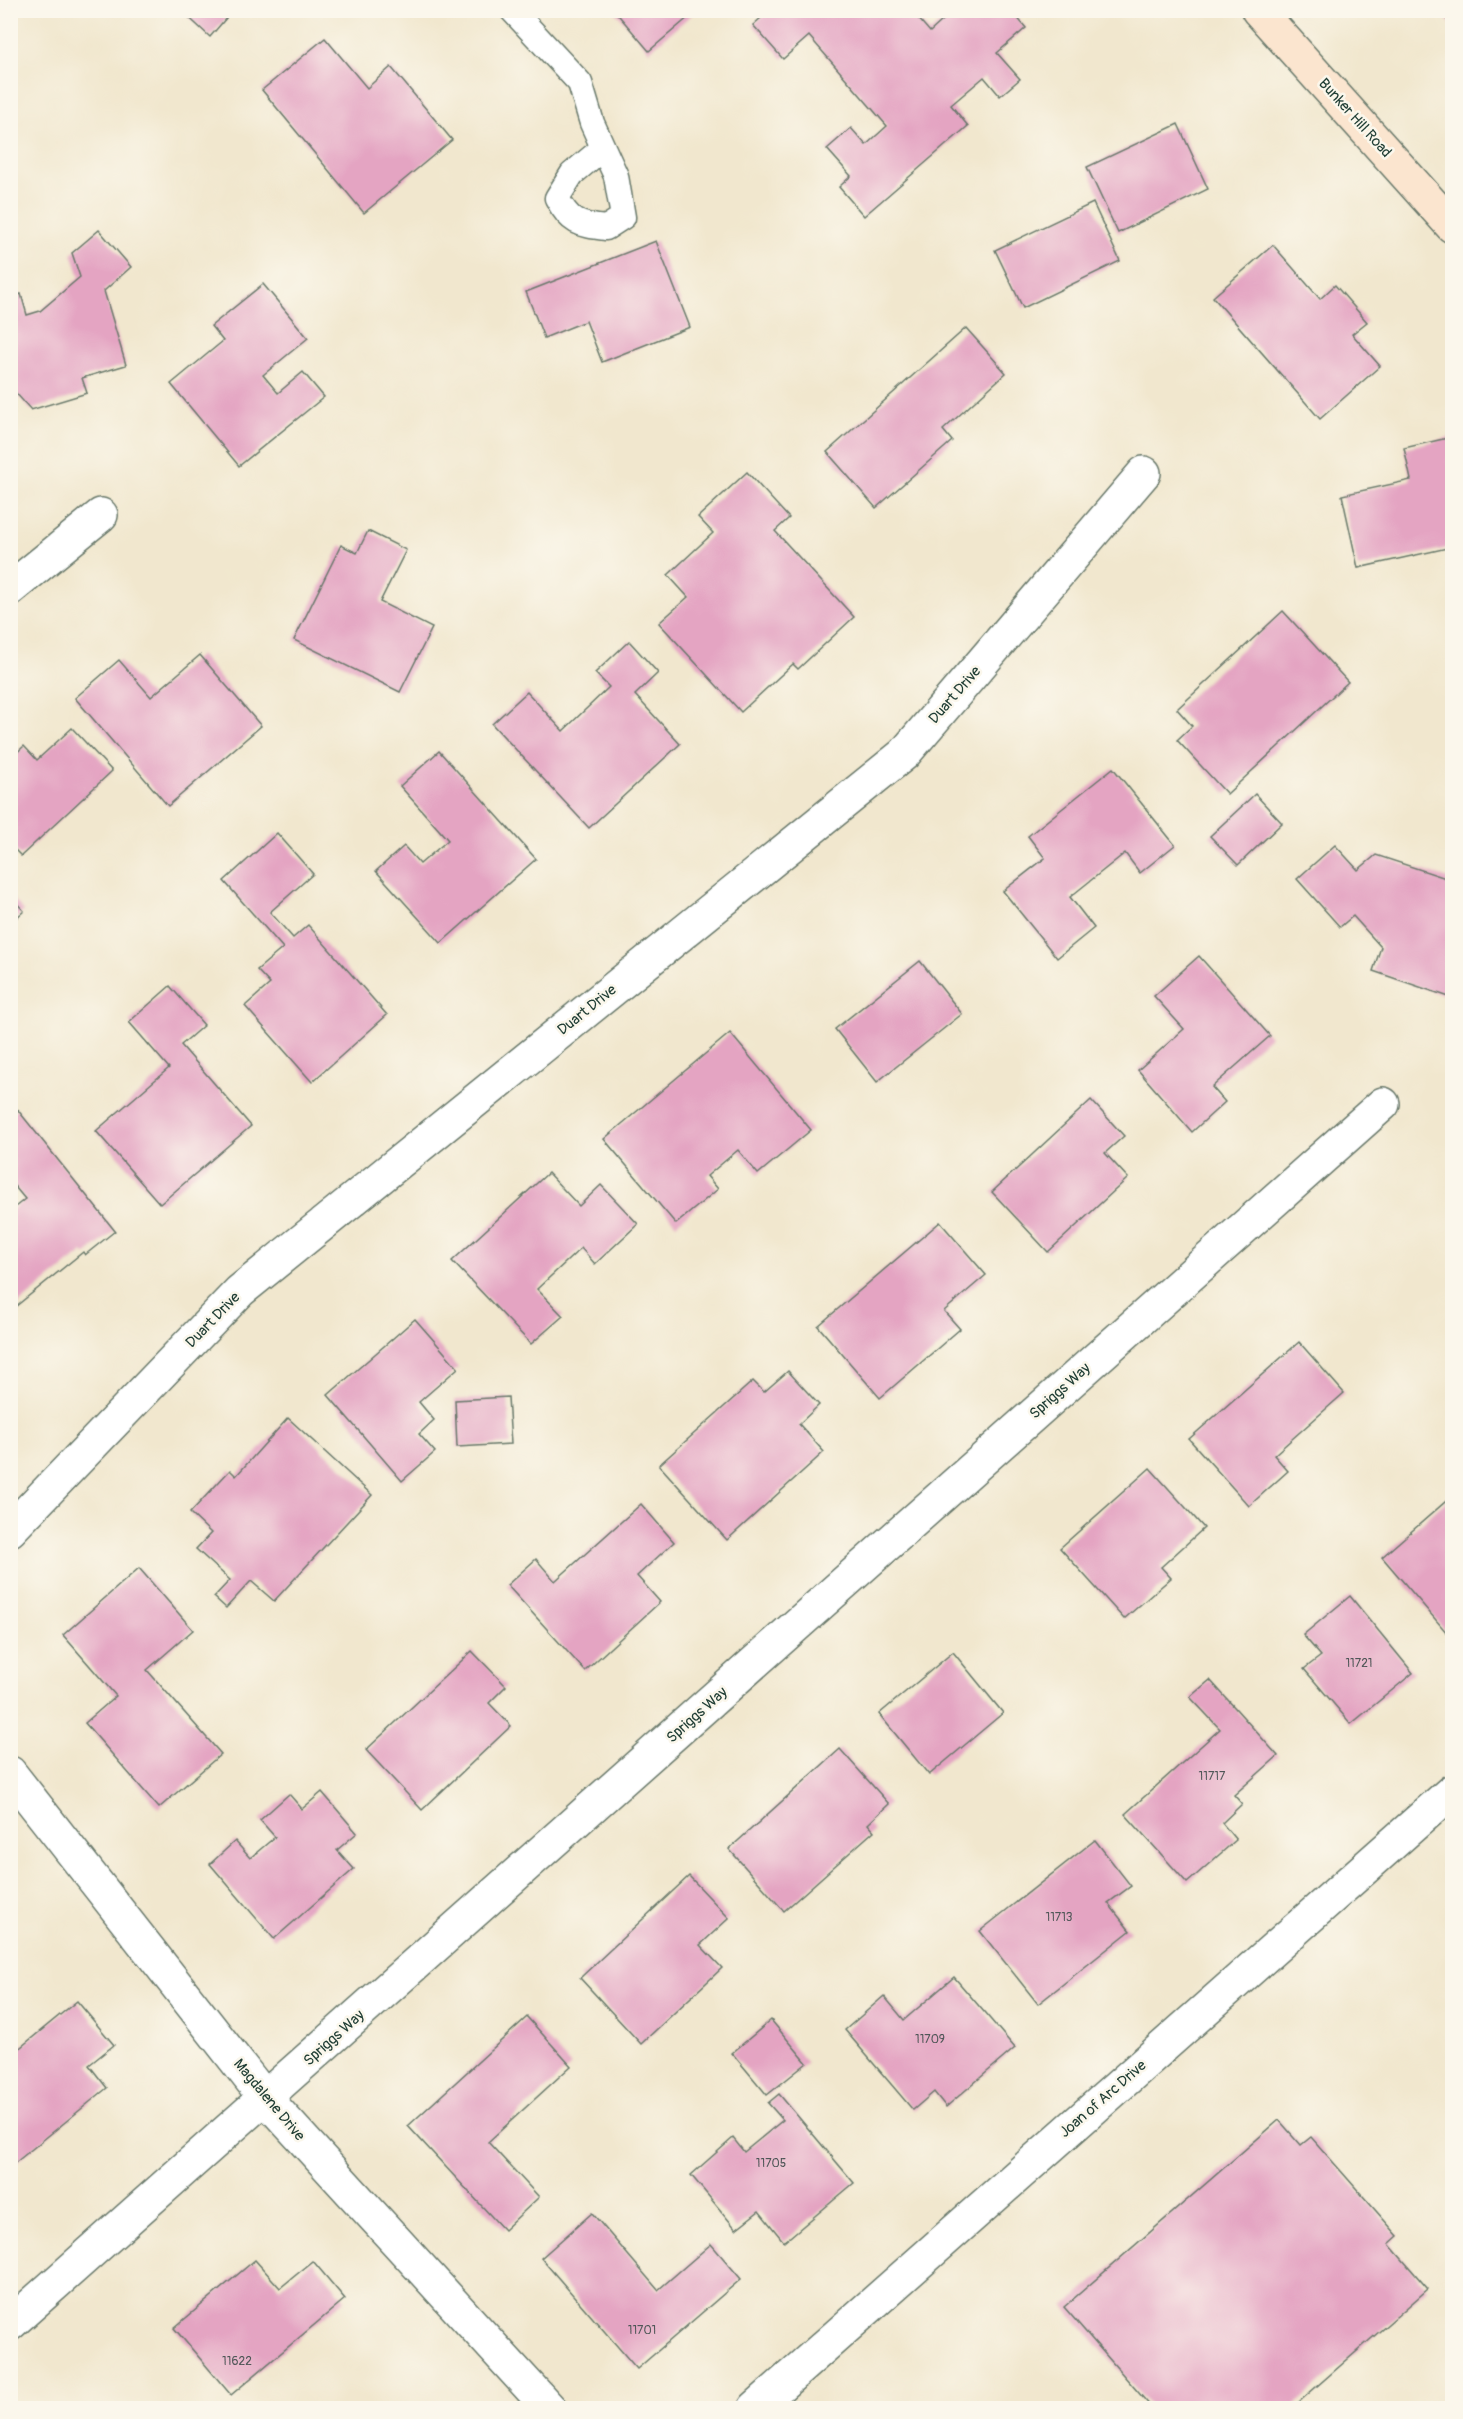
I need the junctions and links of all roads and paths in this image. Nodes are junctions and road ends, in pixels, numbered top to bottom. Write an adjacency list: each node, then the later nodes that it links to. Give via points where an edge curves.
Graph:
1 (512, 10): 3 (lane, via 580,83)
2 (1258, 10): 4 (street, Bunker Hill Road)
3 (603, 148)
4 (1452, 226)
5 (1144, 473): 9 (street, Duart Drive, via 904,754 240,1291)
6 (101, 515): 7 (street)
7 (10, 589)
8 (1383, 1104): 12 (street, Spriggs Way)
9 (10, 1530)
10 (10, 1773): 12 (street, Magdalene Drive)
11 (1452, 1791): 15 (street, Joan of Arc Drive)
12 (266, 2099): 13 (street, Spriggs Way); 14 (street, Magdalene Drive)
13 (10, 2324)
14 (549, 2409)
15 (755, 2409)

